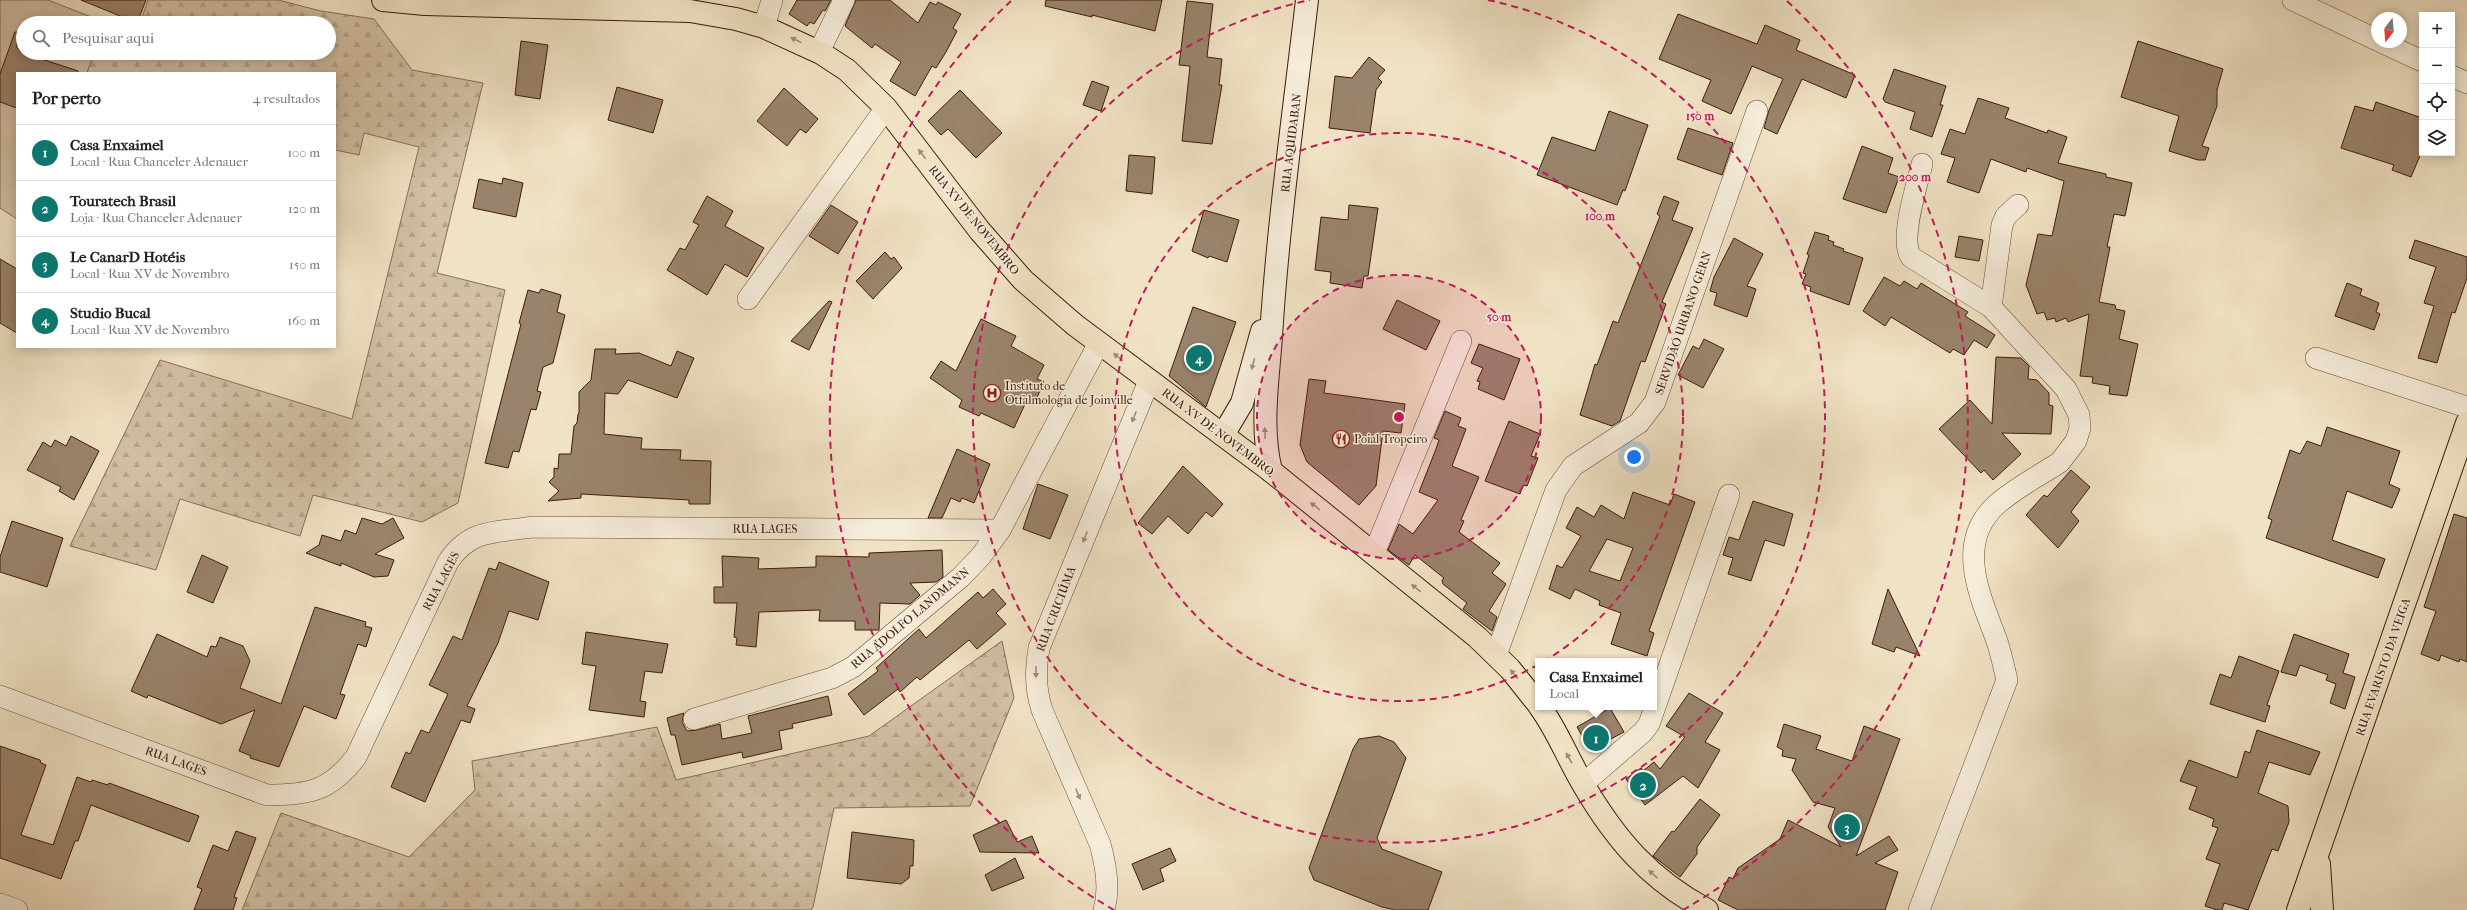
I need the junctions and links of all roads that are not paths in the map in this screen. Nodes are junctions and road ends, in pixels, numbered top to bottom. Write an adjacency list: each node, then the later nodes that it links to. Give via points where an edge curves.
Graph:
1 (384, 0): 7 (main road, RUA XV DE NOVEMBRO, via 425,4 662,9 736,19)
2 (772, 0): 7 (street)
3 (844, 0): 10 (street)
4 (1307, 0): 18 (street, RUA AQUIDABAN)
5 (2293, 0): 6 (street)
6 (2322, 6): 8 (street)
7 (764, 27): 10 (main road, RUA XV DE NOVEMBRO, one-way to 7)
8 (2371, 36)
9 (2393, 48): 11 (street)
10 (819, 52): 14 (main road, RUA XV DE NOVEMBRO, via 847,70)
11 (2419, 61)
12 (2455, 77): 13 (street)
13 (2467, 83)
14 (886, 108): 19 (street); 22 (main road, RUA XV DE NOVEMBRO, one-way to 14, via 1042,297 1005,261)
15 (1757, 110): 32 (street, SERVIDÃO URBANO GERN, via 1655,402 1639,423 1573,466 1556,490)
16 (1922, 164): 20 (street, via 1907,233 1906,250 1911,257)
17 (2018, 204): 20 (street, via 2006,216 2002,225)
18 (1274, 286): 27 (street, RUA AQUIDABAN, one-way to 27, via 1242,403); 28 (street, RUA AQUIDABAN, one-way to 18, via 1266,448 1265,423)
19 (748, 298)
20 (1991, 307): 46 (street, via 2066,389 2079,415 2080,428 2068,453 2060,462 1995,506 1985,517 1977,537 1974,573 2007,680)
21 (1461, 340): 31 (street)
22 (1099, 343): 24 (main road, RUA XV DE NOVEMBRO, one-way to 22); 30 (street, RUA ADOLFO LANDMANN)
23 (2316, 358): 25 (street)
24 (1149, 381): 27 (main road, RUA XV DE NOVEMBRO); 44 (street, RUA CRICIÚMA, one-way to 44, via 1039,648 1036,666 1038,696 1042,710 1104,860 1107,883)
25 (2467, 407)
26 (2467, 423): 40 (main road, RUA EVARISTO DA VEIGA)
27 (1223, 436): 28 (main road, RUA XV DE NOVEMBRO)
28 (1272, 471): 31 (main road, RUA XV DE NOVEMBRO, one-way to 28)
29 (1729, 495): 35 (street)
30 (1000, 530): 33 (street, RUA LAGES, via 532,527 476,536 457,548 448,562 356,757 342,775 326,786 294,795 267,795); 38 (street, RUA ADOLFO LANDMANN, via 961,577 853,667 832,678)
31 (1374, 553): 32 (main road, RUA XV DE NOVEMBRO, one-way to 31)
32 (1496, 655): 34 (main road, RUA XV DE NOVEMBRO, one-way to 32)
33 (0, 696)
34 (1535, 700)
35 (1657, 701)
36 (1542, 710): 39 (main road, one-way to 36)
37 (1654, 710): 39 (street, via 1643,732)
38 (694, 718)
39 (1583, 784): 42 (main road, one-way to 39, via 1637,860)
40 (2318, 853): 47 (main road, RUA EVARISTO DA VEIGA); 48 (main road)
41 (0, 904): 43 (street)
42 (1681, 904): 45 (main road)
43 (17, 910)
44 (1104, 910)
45 (1707, 910)
46 (1919, 910)
47 (2298, 910)
48 (2322, 910)

